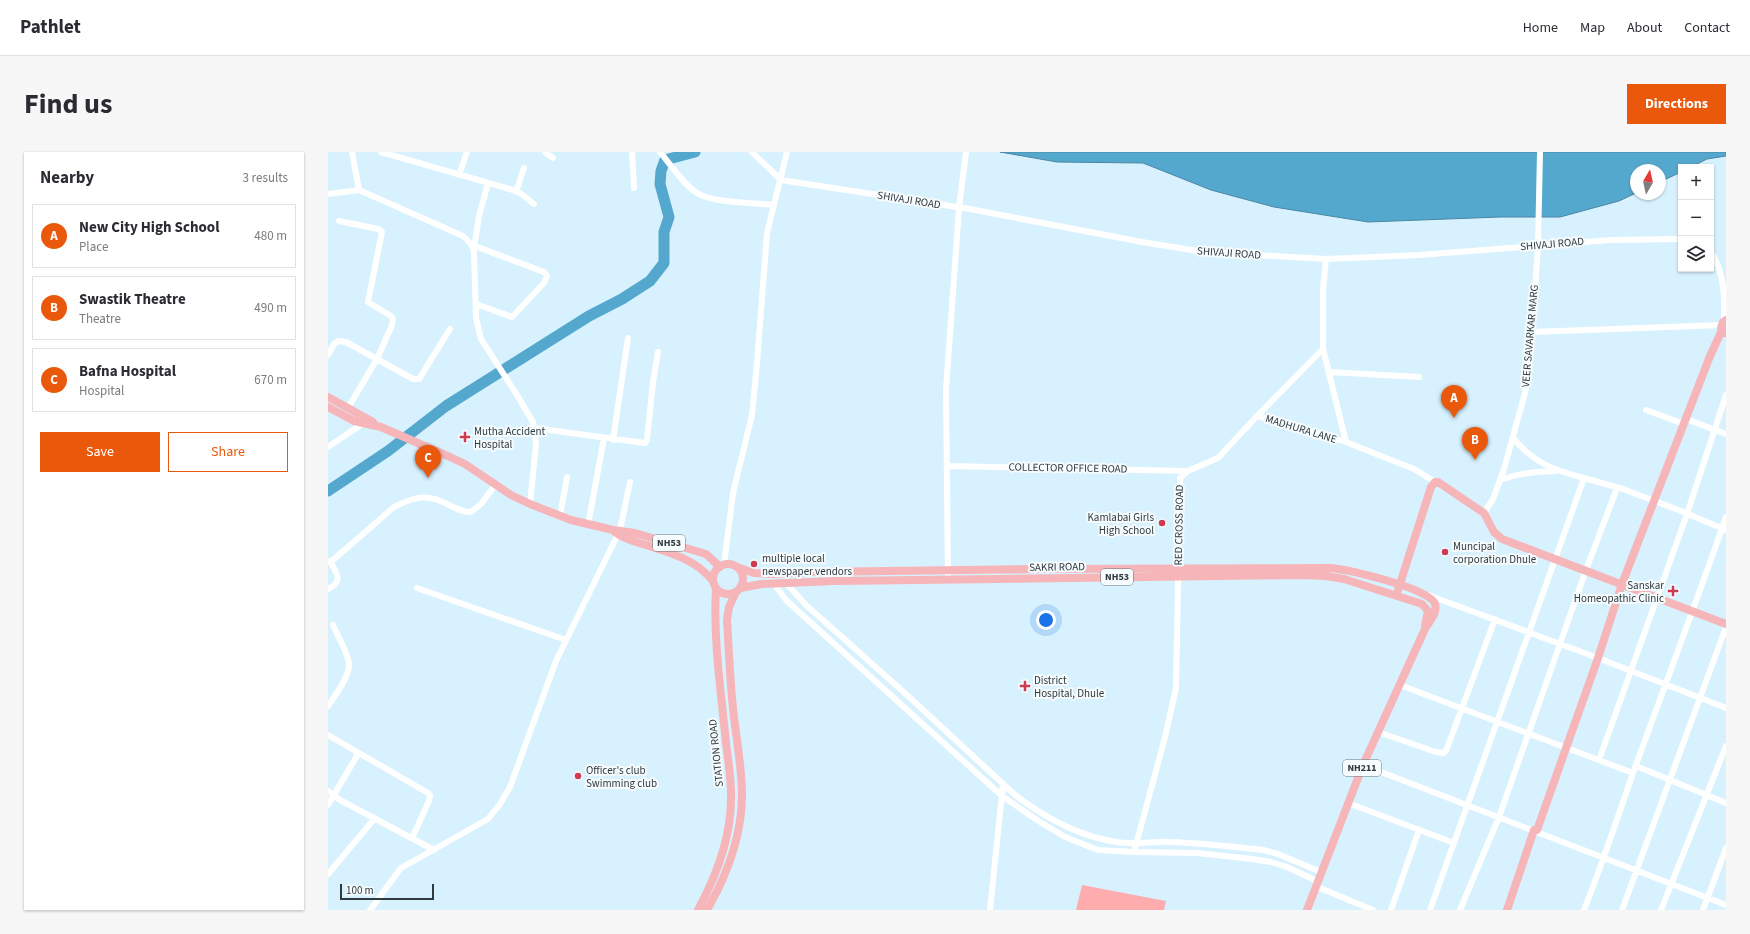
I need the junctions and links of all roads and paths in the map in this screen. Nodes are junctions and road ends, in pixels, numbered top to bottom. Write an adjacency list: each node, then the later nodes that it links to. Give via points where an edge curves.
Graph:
1 (352, 152): 17 (street)
2 (380, 152): 13 (street)
3 (467, 152): 13 (street)
4 (545, 152): 11 (street)
5 (632, 152): 16 (street)
6 (660, 152): 21 (street, via 691,189 702,196 718,200)
7 (752, 152): 14 (street)
8 (787, 152): 14 (street)
9 (966, 152): 22 (street)
10 (1540, 152): 25 (street, VEER SAVARKAR MARG)
11 (553, 158)
12 (524, 168): 18 (street)
13 (459, 175): 15 (street)
14 (781, 180): 21 (street); 22 (street, SHIVAJI ROAD)
15 (488, 183): 18 (street); 26 (street)
16 (634, 188)
17 (359, 190): 19 (street); 26 (street, via 463,236)
18 (516, 192): 20 (street)
19 (328, 194)
20 (534, 204)
21 (774, 204): 79 (street, via 765,252 752,415 733,493)
22 (959, 208): 28 (street, SHIVAJI ROAD, via 1204,252); 58 (street, via 946,389)
23 (339, 221): 39 (street, via 382,232 368,302 391,316 393,320)
24 (1678, 238): 25 (street, SHIVAJI ROAD)
25 (1538, 246): 28 (street, SHIVAJI ROAD); 32 (street, VEER SAVARKAR MARG)
26 (474, 249): 29 (street); 29 (street, via 544,272 547,276 544,283 512,317)
27 (1714, 256): 30 (street, via 1725,302)
28 (1326, 259): 36 (street)
29 (476, 304): 50 (street, via 481,339 517,395)
30 (1724, 326): 32 (street); 48 (main road)
31 (450, 329): 39 (street, via 419,379 413,379)
32 (1532, 332): 54 (street, VEER SAVARKAR MARG, via 1525,393)
33 (628, 338): 55 (street)
34 (328, 341): 35 (street)
35 (334, 344): 38 (street); 39 (street, via 338,341 346,342)
36 (1323, 348): 40 (street); 47 (street, RED CROSS ROAD)
37 (658, 352): 55 (street, via 647,442 642,444)
38 (328, 355)
39 (377, 359): 45 (street)
40 (1329, 372): 41 (street); 56 (street)
41 (1419, 377)
42 (1726, 395): 51 (street)
43 (328, 397): 45 (main road)
44 (328, 407): 49 (main road, via 354,421)
45 (348, 408): 49 (main road)
46 (1646, 410): 48 (street)
47 (1257, 416): 56 (street, MADHURA LANE); 59 (street, RED CROSS ROAD, via 1218,458)
48 (1685, 421): 51 (street); 68 (main road)
49 (367, 422): 57 (street); 66 (main road, via 465,464)
50 (534, 428): 53 (street); 69 (street, via 536,444)
51 (1714, 430): 52 (street); 71 (street)
52 (1726, 434)
53 (604, 438): 55 (street); 74 (street)
54 (1513, 438): 60 (street, via 1530,456); 63 (street, VEER SAVARKAR MARG)
55 (613, 440)
56 (1346, 442): 65 (street, MADHURA LANE, via 1414,469)
57 (328, 447)
58 (947, 466): 59 (street, COLLECTOR OFFICE ROAD); 81 (street)
59 (1188, 471): 83 (street, RED CROSS ROAD, via 1183,474 1180,481)
60 (1558, 471): 62 (street); 63 (street, via 1527,472)
61 (567, 476): 72 (street)
62 (1584, 478): 67 (street); 77 (street)
63 (1500, 480): 70 (street, VEER SAVARKAR MARG)
64 (630, 482): 76 (street)
65 (1435, 482): 70 (main road); 89 (main road, via 1431,487)
66 (495, 485): 69 (main road); 78 (street, via 481,504 471,512 464,512 436,498 423,497 394,507)
67 (1617, 488): 68 (street); 82 (street)
68 (1654, 501): 71 (street); 87 (main road)
69 (530, 504): 72 (main road)
70 (1484, 514): 77 (main road, via 1494,532 1502,539)
71 (1687, 514): 75 (street); 95 (street)
72 (560, 516): 74 (main road)
73 (1726, 517): 75 (street)
74 (588, 525): 76 (main road)
75 (1724, 530): 96 (street)
76 (617, 531): 79 (main road, NH53, via 635,533 706,554); 88 (main road, NH53, via 634,542 690,561 706,572); 103 (street)
77 (1556, 558): 82 (main road); 102 (street)
78 (329, 561): 91 (street, via 337,573 338,580)
79 (722, 566): 80 (main road); 88 (main road, via 715,572)
80 (737, 567): 81 (main road, via 754,573 772,574); 92 (main road, via 743,577)
81 (948, 570): 83 (main road); 84 (street)
82 (1586, 570): 87 (main road); 104 (street)
83 (1178, 572): 84 (main road, SAKRI ROAD / NH53); 89 (main road, via 1331,568); 94 (main road, SAKRI ROAD / NH53, via 1326,576 1363,584); 140 (street, RED CROSS ROAD, via 1176,688)
84 (948, 579): 85 (main road, SAKRI ROAD / NH53)
85 (786, 583): 86 (main road, SAKRI ROAD); 113 (street, via 806,605)
86 (774, 584): 92 (main road, SAKRI ROAD, via 761,584); 115 (street, via 787,601)
87 (1622, 584): 95 (main road); 105 (main road)
88 (714, 585): 92 (main road, via 725,594); 154 (main road, STATION ROAD, via 714,621 731,794 723,851 712,885)
89 (1400, 585): 93 (main road); 94 (main road)
90 (417, 588): 103 (street)
91 (328, 589)
92 (738, 590): 155 (main road, STATION ROAD, via 729,607 727,620 742,801 738,840 719,889)
93 (1426, 594): 97 (street); 101 (main road, via 1436,606)
94 (1397, 596): 101 (main road, NH211, via 1416,601 1426,608 1428,611)
95 (1658, 598): 96 (main road); 106 (street)
96 (1694, 611): 98 (main road); 108 (street)
97 (1495, 619): 102 (street); 111 (street)
98 (1726, 624)
99 (333, 625): 110 (street, via 349,667)
100 (1726, 627): 109 (street)
101 (1424, 629): 107 (main road, NH211)
102 (1529, 632): 104 (street); 114 (street)
103 (566, 640): 143 (street, via 510,787 500,804 488,820)
104 (1561, 644): 105 (street); 117 (street)
105 (1598, 658): 106 (street); 120 (main road)
106 (1631, 671): 108 (street); 122 (street)
107 (1400, 685): 111 (street); 116 (main road, NH211)
108 (1666, 685): 109 (street); 124 (street)
109 (1700, 698): 112 (street); 126 (street)
110 (328, 706)
111 (1463, 708): 114 (street); 116 (street, via 1448,748 1443,753)
112 (1726, 708)
113 (932, 718): 115 (street); 127 (street)
114 (1498, 721): 117 (street); 134 (street)
115 (924, 726): 130 (street)
116 (1378, 732): 123 (main road, NH211)
117 (1529, 733): 120 (street); 135 (street)
118 (328, 735): 121 (street)
119 (1726, 746): 129 (street)
120 (1566, 748): 122 (street); 138 (main road, via 1537,830)
121 (358, 754): 128 (street); 139 (street, via 430,796)
122 (1599, 760): 125 (street)
123 (1363, 765): 131 (main road, NH211); 134 (street)
124 (1636, 766): 125 (street); 126 (street)
125 (1633, 773): 145 (street)
126 (1670, 780): 129 (street); 146 (street)
127 (1003, 784): 130 (street); 140 (street, via 1030,806 1080,833 1118,842)
128 (331, 793): 133 (street); 136 (street)
129 (1707, 795): 132 (street); 150 (street)
130 (1002, 796): 144 (street, via 1037,820 1082,845 1098,850); 156 (street)
131 (1348, 803): 137 (street); 147 (main road, NH211)
132 (1726, 803)
133 (328, 804)
134 (1467, 805): 135 (street); 141 (street)
135 (1499, 817): 138 (street); 161 (street)
136 (375, 818): 139 (street); 148 (street)
137 (1419, 830): 141 (street); 159 (street)
138 (1534, 830): 145 (street); 162 (main road)
139 (412, 838): 143 (street)
140 (1137, 843): 144 (street, RED CROSS ROAD); 147 (street, via 1171,842 1264,850)
141 (1454, 843): 160 (street)
142 (1726, 848): 151 (street)
143 (434, 850): 153 (street, via 401,868)
144 (1134, 852): 149 (street, via 1197,853 1271,862)
145 (1604, 858): 146 (street); 163 (street)
146 (1637, 870): 150 (street); 164 (street)
147 (1321, 872): 149 (main road, NH211)
148 (328, 874)
149 (1316, 884): 157 (main road, NH211); 158 (street)
150 (1671, 884): 151 (street); 165 (street)
151 (1707, 897): 152 (street); 166 (street)
152 (1726, 905)
153 (370, 910)
154 (698, 910)
155 (707, 910)
156 (990, 910)
157 (1307, 910)
158 (1373, 910)
159 (1392, 910)
160 (1430, 910)
161 (1460, 910)
162 (1507, 910)
163 (1584, 910)
164 (1622, 910)
165 (1661, 910)
166 (1703, 910)

